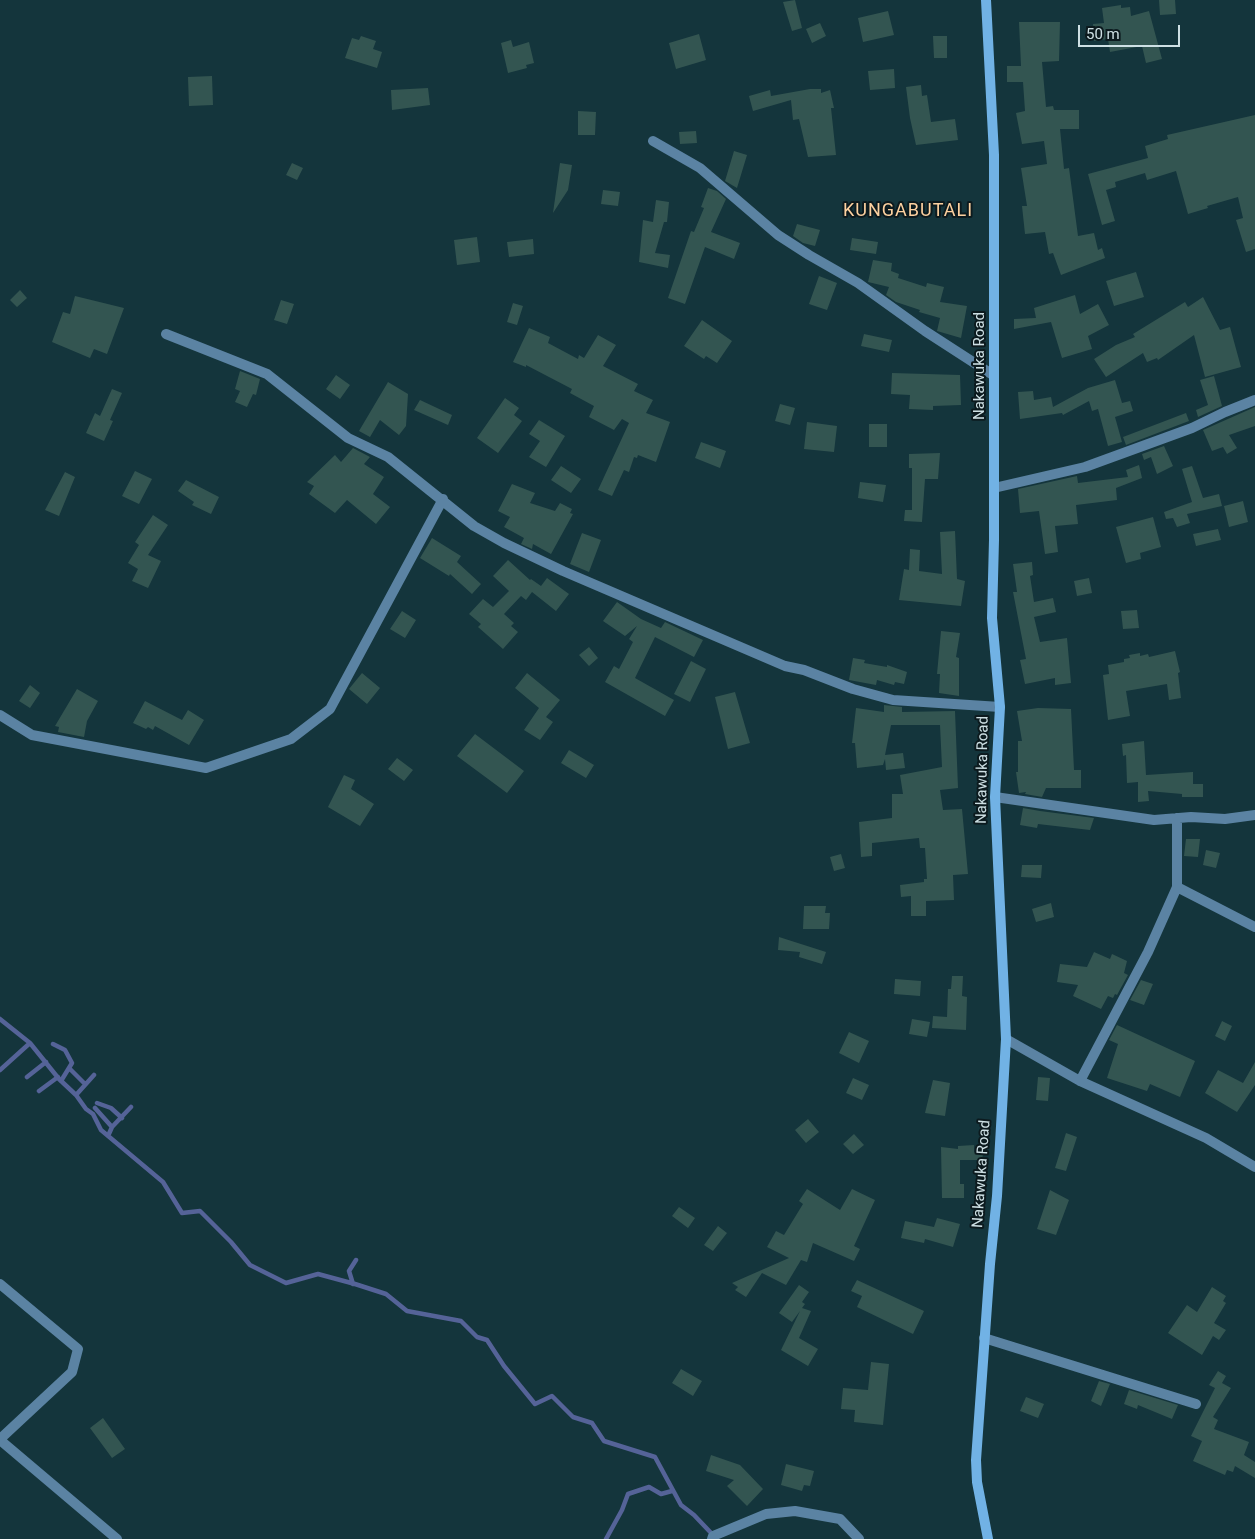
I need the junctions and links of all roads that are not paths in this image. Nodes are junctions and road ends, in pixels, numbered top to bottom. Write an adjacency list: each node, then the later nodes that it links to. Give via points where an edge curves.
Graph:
1 (986, 0): 4 (main road, Nakawuka Road, via 994,155)
2 (653, 141): 4 (street, via 700,168 785,240 858,283)
3 (166, 334): 7 (street, via 267,374 348,438 388,457)
4 (993, 375): 6 (main road, Nakawuka Road)
5 (1255, 400): 6 (street, via 1192,428 1085,467)
6 (994, 488): 8 (main road, Nakawuka Road, via 992,618)
7 (443, 499): 8 (street, via 474,526 504,543 785,666 804,670 852,690 893,700); 9 (street, via 330,709 291,739 206,768 32,735)
8 (1000, 707): 10 (main road, Nakawuka Road)
9 (0, 716)
10 (995, 797): 12 (street, via 1154,820); 15 (main road, Nakawuka Road)
11 (1255, 816): 12 (street)
12 (1177, 818): 13 (street)
13 (1177, 886): 14 (street); 16 (street, via 1148,952)
14 (1255, 927)
15 (1006, 1039): 16 (street); 19 (main road, Nakawuka Road, via 997,1196)
16 (1080, 1081): 17 (street, via 1206,1138)
17 (1255, 1167)
18 (0, 1284): 21 (street, via 78,1350 72,1372)
19 (984, 1338): 20 (street); 25 (main road, Nakawuka Road, via 976,1460)
20 (1196, 1404)
21 (0, 1439): 22 (street)
22 (117, 1539)
23 (712, 1539): 24 (street, via 766,1514 795,1511 840,1519)
24 (859, 1539)
25 (988, 1539)

